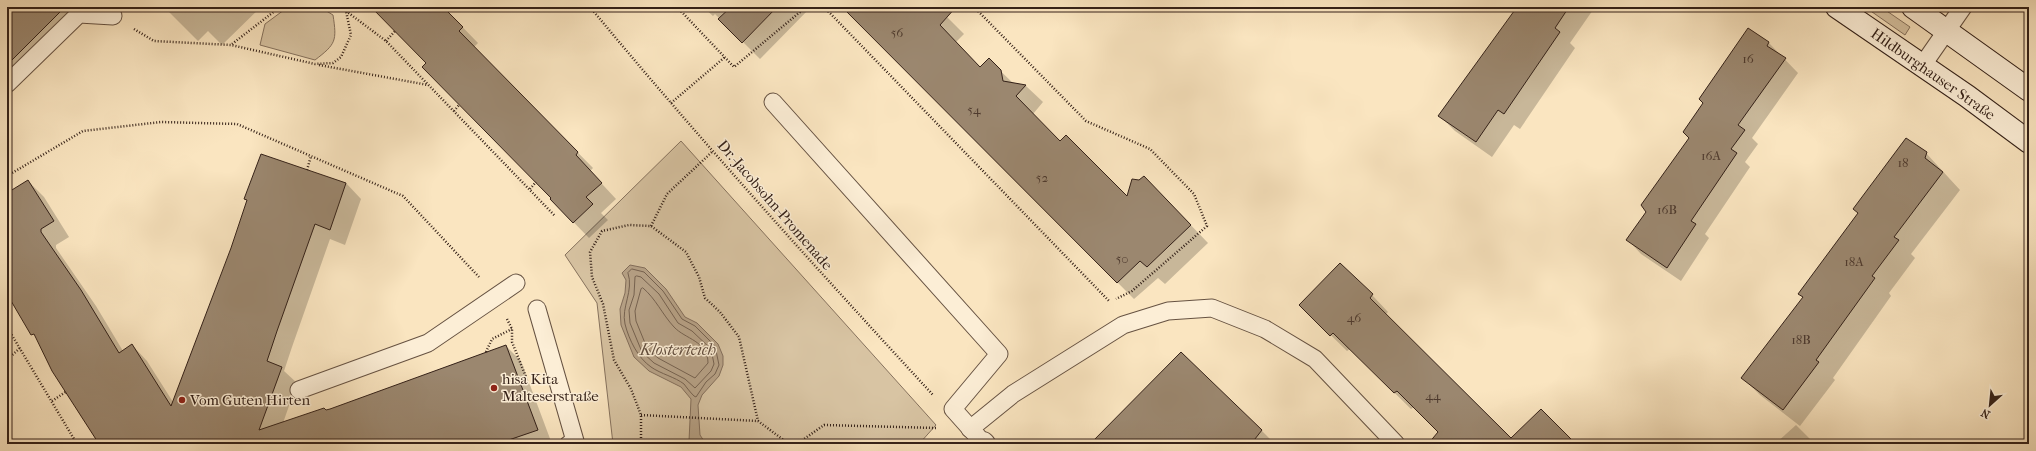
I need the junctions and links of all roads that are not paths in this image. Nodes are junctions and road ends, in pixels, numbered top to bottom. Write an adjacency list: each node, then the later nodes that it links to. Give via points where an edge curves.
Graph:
1 (1837, 7): 6 (main road, Hildburghauser Straße)
2 (1912, 7): 5 (main road)
3 (1963, 7): 5 (lane)
4 (113, 16): 7 (lane, via 79,14)
5 (1946, 31): 6 (lane); 8 (main road)
6 (1922, 66): 10 (main road, Hildburghauser Straße)
7 (7, 84)
8 (2029, 90)
9 (773, 102): 14 (lane, via 999,354 953,409)
10 (2029, 142)
11 (516, 283): 13 (lane, via 428,343)
12 (537, 309): 15 (lane, via 576,441)
13 (299, 390)
14 (979, 438): 16 (lane, via 1013,394 1123,325 1168,311 1212,308 1265,329 1315,359)
15 (569, 444)
16 (1396, 444)

